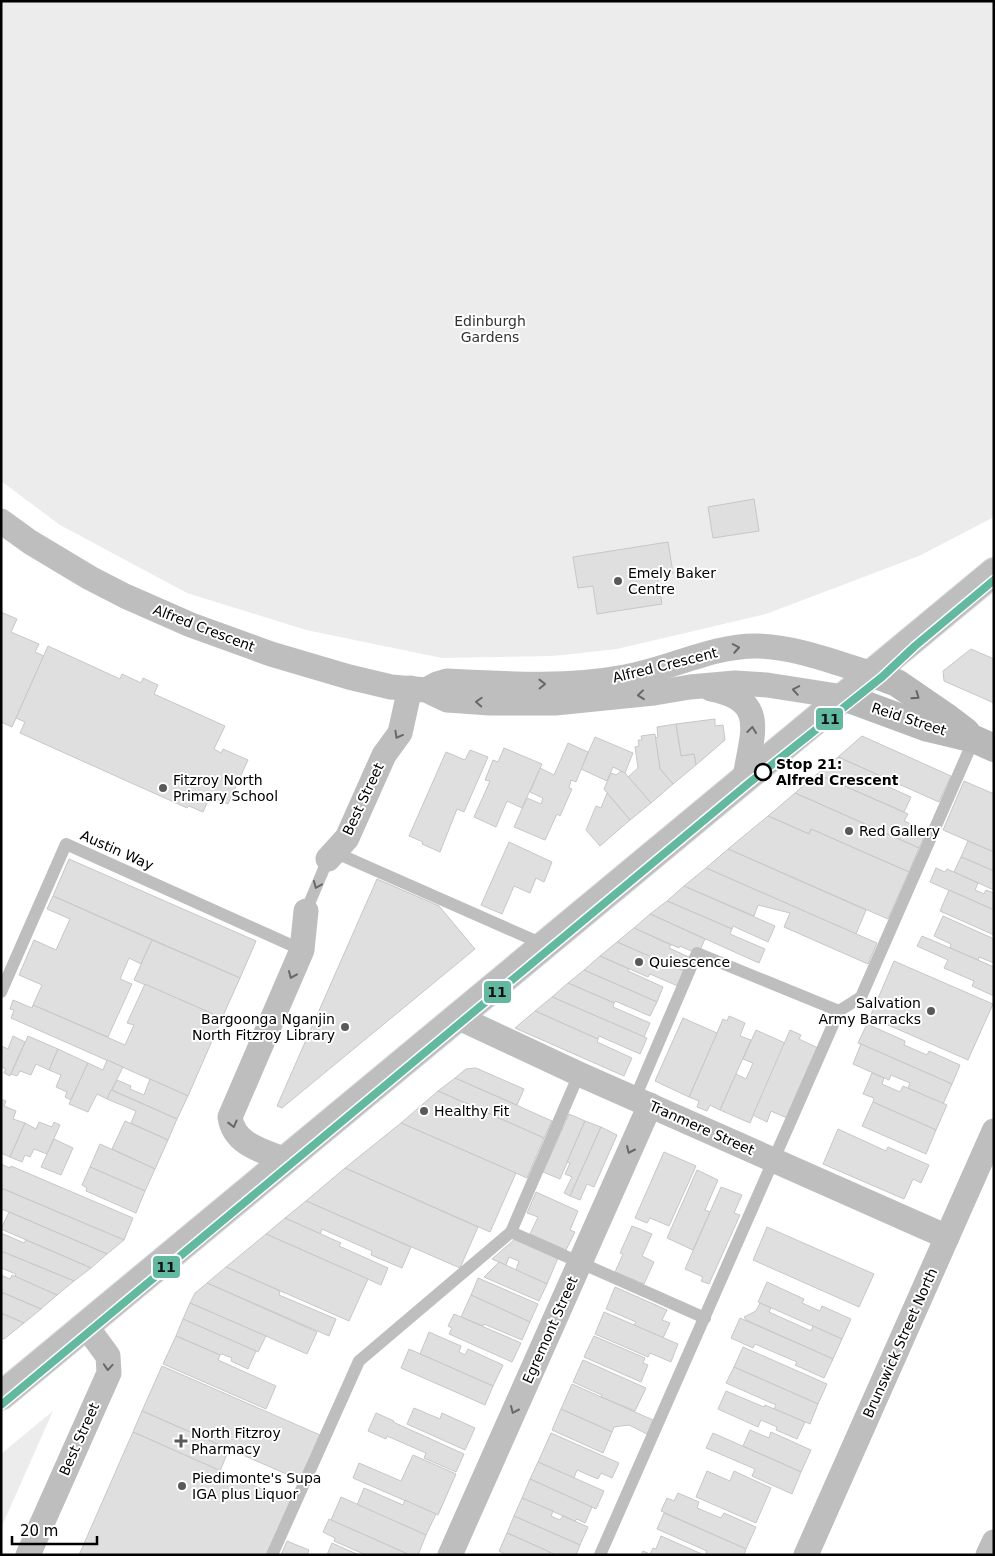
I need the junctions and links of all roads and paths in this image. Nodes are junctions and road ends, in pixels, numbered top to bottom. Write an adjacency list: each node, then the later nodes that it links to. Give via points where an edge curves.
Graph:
1 (1, 521): 5 (street, Alfred Crescent, via 90,578 191,625 349,677 374,684)
2 (994, 572): 3 (highway)
3 (873, 674): 5 (street, Alfred Crescent, one-way to 3, via 447,681 544,684 623,678 748,646 789,649); 6 (highway); 7 (street, Reid Street, one-way to 7, via 892,680)
4 (690, 687): 5 (street, Alfred Crescent, one-way to 5, via 555,703 459,701); 6 (street, Alfred Crescent, one-way to 4, via 756,684); 8 (street, one-way to 4, via 753,727 751,712 745,703 731,694)
5 (418, 689): 9 (street, Best Street, one-way to 9, via 400,733 384,755 346,838)
6 (844, 698): 7 (street, Reid Street); 8 (highway)
7 (984, 744): 14 (lane, via 861,997)
8 (745, 778): 11 (highway)
9 (331, 855): 10 (lane, Best Street, one-way to 10); 11 (lane)
10 (306, 911): 12 (street, Best Street)
11 (545, 945): 15 (highway)
12 (302, 950): 13 (lane, Austin Way, via 66,844); 19 (street, Best Street, one-way to 19, via 230,1117 234,1132 245,1142)
13 (1, 992)
14 (839, 1011): 17 (lane, via 697,953); 20 (lane)
15 (457, 1017): 16 (street, Tranmere Street); 19 (highway)
16 (579, 1074): 17 (street, Tranmere Street); 21 (lane)
17 (642, 1102): 20 (street, Tranmere Street); 23 (street, Egremont Street, one-way to 23)
18 (994, 1131): 22 (street, Brunswick Street North)
19 (286, 1160): 25 (highway)
20 (774, 1160): 22 (street, Tranmere Street); 24 (lane)
21 (511, 1232): 23 (lane); 29 (lane, via 359,1361)
22 (947, 1237): 32 (street, Brunswick Street North)
23 (580, 1263): 24 (lane); 30 (street, Egremont Street, one-way to 30)
24 (705, 1318): 31 (lane)
25 (86, 1326): 26 (highway); 28 (street, Best Street, one-way to 28, via 108,1356 109,1373)
26 (1, 1396)
27 (994, 1542): 33 (street)
28 (28, 1555)
29 (272, 1555)
30 (450, 1555)
31 (600, 1555)
32 (806, 1555)
33 (988, 1555)

